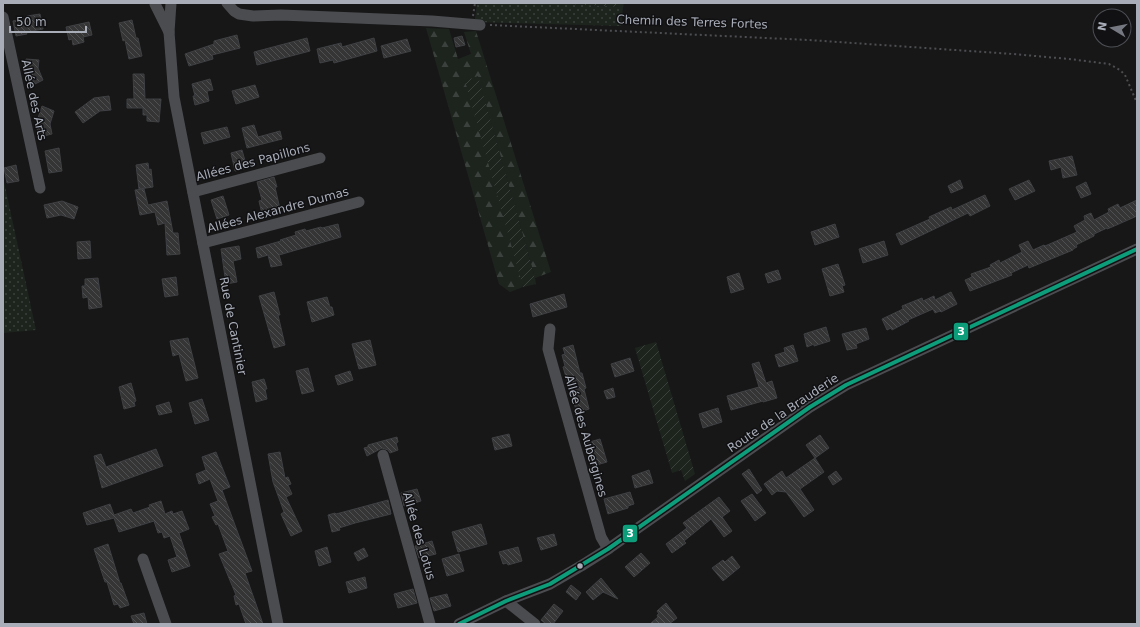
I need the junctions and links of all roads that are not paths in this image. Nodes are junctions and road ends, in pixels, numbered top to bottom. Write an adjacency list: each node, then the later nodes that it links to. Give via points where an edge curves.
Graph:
1 (157, 3): 6 (street, Rue de Cantinier)
2 (171, 3): 6 (street, Rue de Cantinier)
3 (227, 3): 5 (street, via 239,14 253,16 281,15)
4 (3, 17): 8 (street, Allée des Arts)
5 (480, 25)
6 (169, 32): 9 (street, Rue de Cantinier, via 174,97)
7 (320, 158): 9 (street, Allées des Papillons)
8 (40, 188)
9 (193, 192): 11 (street, Rue de Cantinier)
10 (359, 202): 11 (street, Allées Alexandre Dumas)
11 (203, 244): 19 (street, Rue de Cantinier)
12 (1137, 249): 15 (street, Route de la Brauderie, via 846,385 810,407)
13 (550, 329): 15 (street, Allée des Aubergines, via 548,349 601,537)
14 (383, 456): 20 (street, Allée des Lotus)
15 (608, 549): 17 (street, Route de la Brauderie, via 550,584)
16 (143, 559): 18 (street)
17 (506, 601): 21 (street, Route de la Brauderie); 22 (street)
18 (166, 624)
19 (278, 624)
20 (430, 624)
21 (459, 624)
22 (535, 624)

